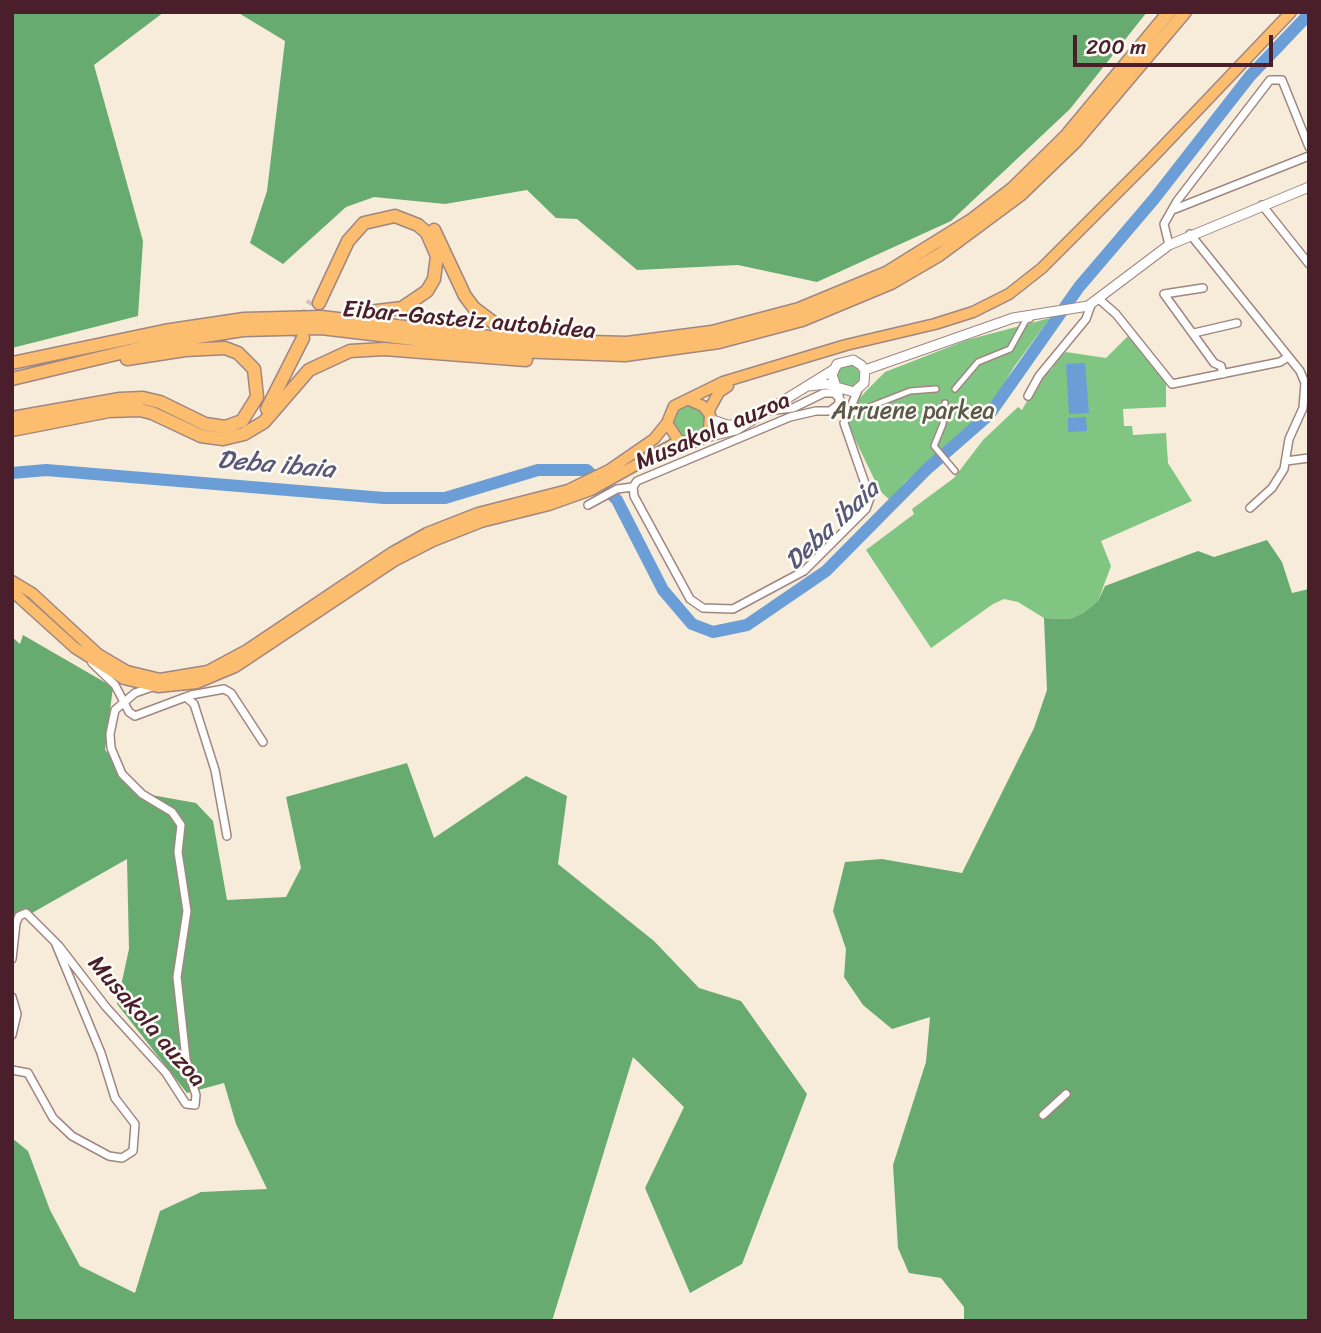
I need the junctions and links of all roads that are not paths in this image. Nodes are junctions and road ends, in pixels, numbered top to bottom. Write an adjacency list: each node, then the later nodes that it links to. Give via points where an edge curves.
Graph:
1 (1169, 12): 21 (highway, Eibar-Gasteiz autobidea, via 1093,106 1035,167 973,219 886,273 799,309 712,332 627,342)
2 (1185, 12): 22 (highway, Eibar-Gasteiz autobidea, via 1051,167 981,227 939,255 870,292 802,320)
3 (1291, 12): 30 (main road, via 1121,190 1009,294 973,312)
4 (1309, 147): 8 (street, via 1282,80 1270,80)
5 (1309, 156): 8 (street)
6 (1309, 187): 7 (street)
7 (1262, 205): 9 (street); 12 (street)
8 (1175, 209): 10 (street, via 1164,224)
9 (1190, 234): 10 (street); 23 (street)
10 (1169, 244): 15 (street)
11 (1309, 248): 12 (street)
12 (1300, 253): 13 (street)
13 (1309, 264)
14 (1203, 288): 19 (street, via 1164,294)
15 (1095, 302): 16 (street); 28 (street, via 1116,313 1172,383); 36 (street)
16 (1042, 311): 27 (street); 33 (street, via 1038,318 1026,320 1010,349 978,362)
17 (284, 317): 21 (highway, Eibar-Gasteiz autobidea, via 371,321); 21 (highway, via 379,313 417,301 427,292 436,267 434,245 427,233 407,219 385,215 364,223 348,240 316,303 349,227 366,214 394,208 417,215 436,232 465,296 479,313 498,327); 24 (highway, Eibar-Gasteiz autobidea, via 174,329)
18 (1237, 323): 19 (street)
19 (1194, 332): 28 (street)
20 (299, 338): 46 (highway)
21 (538, 340)
22 (669, 351): 25 (highway, Eibar-Gasteiz autobidea, via 578,355 370,332 283,328 208,334); 46 (highway, via 641,358 569,362 384,349 350,351 309,370 268,417)
23 (1288, 357): 28 (street); 39 (street, via 1300,372)
24 (12, 363)
25 (81, 364): 29 (highway, Eibar-Gasteiz autobidea); 46 (highway, via 225,348 248,360 258,378)
26 (833, 370): 27 (street, via 846,359 857,361); 31 (street, Musakola auzoa); 35 (street)
27 (865, 370): 34 (street)
28 (1223, 374)
29 (12, 379)
30 (739, 379): 37 (main road); 43 (main road, via 719,391)
31 (807, 386): 35 (street); 40 (street, Musakola auzoa)
32 (936, 389): 41 (street, via 910,391)
33 (955, 389)
34 (858, 390): 35 (street); 41 (street)
35 (838, 392): 40 (street, via 824,393 793,408); 42 (street, via 831,411)
36 (1028, 396)
37 (689, 400): 43 (main road, via 704,406); 45 (main road, via 674,406)
38 (945, 403): 53 (street, via 943,424 934,443)
39 (1306, 407): 52 (street, via 1289,439)
40 (763, 412): 47 (street, Musakola auzoa)
41 (846, 412): 42 (street, Musakola auzoa); 55 (street, Musakola auzoa, via 844,427 870,498 866,509 804,571 733,609 703,608 690,599)
42 (812, 413): 55 (street, Musakola auzoa, via 790,417 690,458 637,481)
43 (709, 415): 47 (street, Musakola auzoa, via 727,425); 49 (main road, via 709,429)
44 (12, 418): 46 (highway, via 134,398 160,402 214,426)
45 (667, 423): 50 (main road); 54 (main road)
46 (247, 425): 48 (highway, via 236,437 212,439 152,413 127,410)
47 (742, 425): 49 (street, Musakola auzoa)
48 (12, 430)
49 (703, 438): 50 (main road)
50 (679, 441): 54 (main road)
51 (1309, 458): 52 (street)
52 (1286, 461): 58 (street, via 1279,480)
53 (953, 468)
54 (611, 474): 56 (main road)
55 (633, 487): 57 (street, Musakola auzoa, via 617,489)
56 (577, 491): 59 (main road, via 478,513 427,533 224,664 192,676 160,679 127,671 98,654 32,593); 62 (main road, via 481,522 394,561 235,667 197,683)
57 (590, 504)
58 (1250, 508)
59 (12, 581)
60 (12, 591): 61 (main road)
61 (86, 656): 62 (main road, via 124,679); 64 (street, via 116,685)
62 (153, 687): 64 (street, Musakola auzoa, via 135,693)
63 (187, 698): 64 (street, via 135,716); 65 (street, via 224,689 231,692); 66 (street, via 194,704 215,770)
64 (126, 704): 67 (street, Musakola auzoa, via 119,705 111,723 111,748 117,765 138,791 172,811 181,825 178,853 187,911 177,976 194,1106 186,1104 166,1073 111,1014)
65 (263, 742)
66 (227, 836)
67 (54, 941): 68 (street, Musakola auzoa, via 23,912 16,923); 71 (street, Musakola auzoa, via 115,1098 135,1124 133,1151 122,1158 109,1156 72,1136 53,1118 28,1073)
68 (12, 959)
69 (12, 997): 70 (street, via 17,1014)
70 (12, 1035)
71 (12, 1070)
72 (1066, 1094): 73 (street)
73 (1043, 1115)

